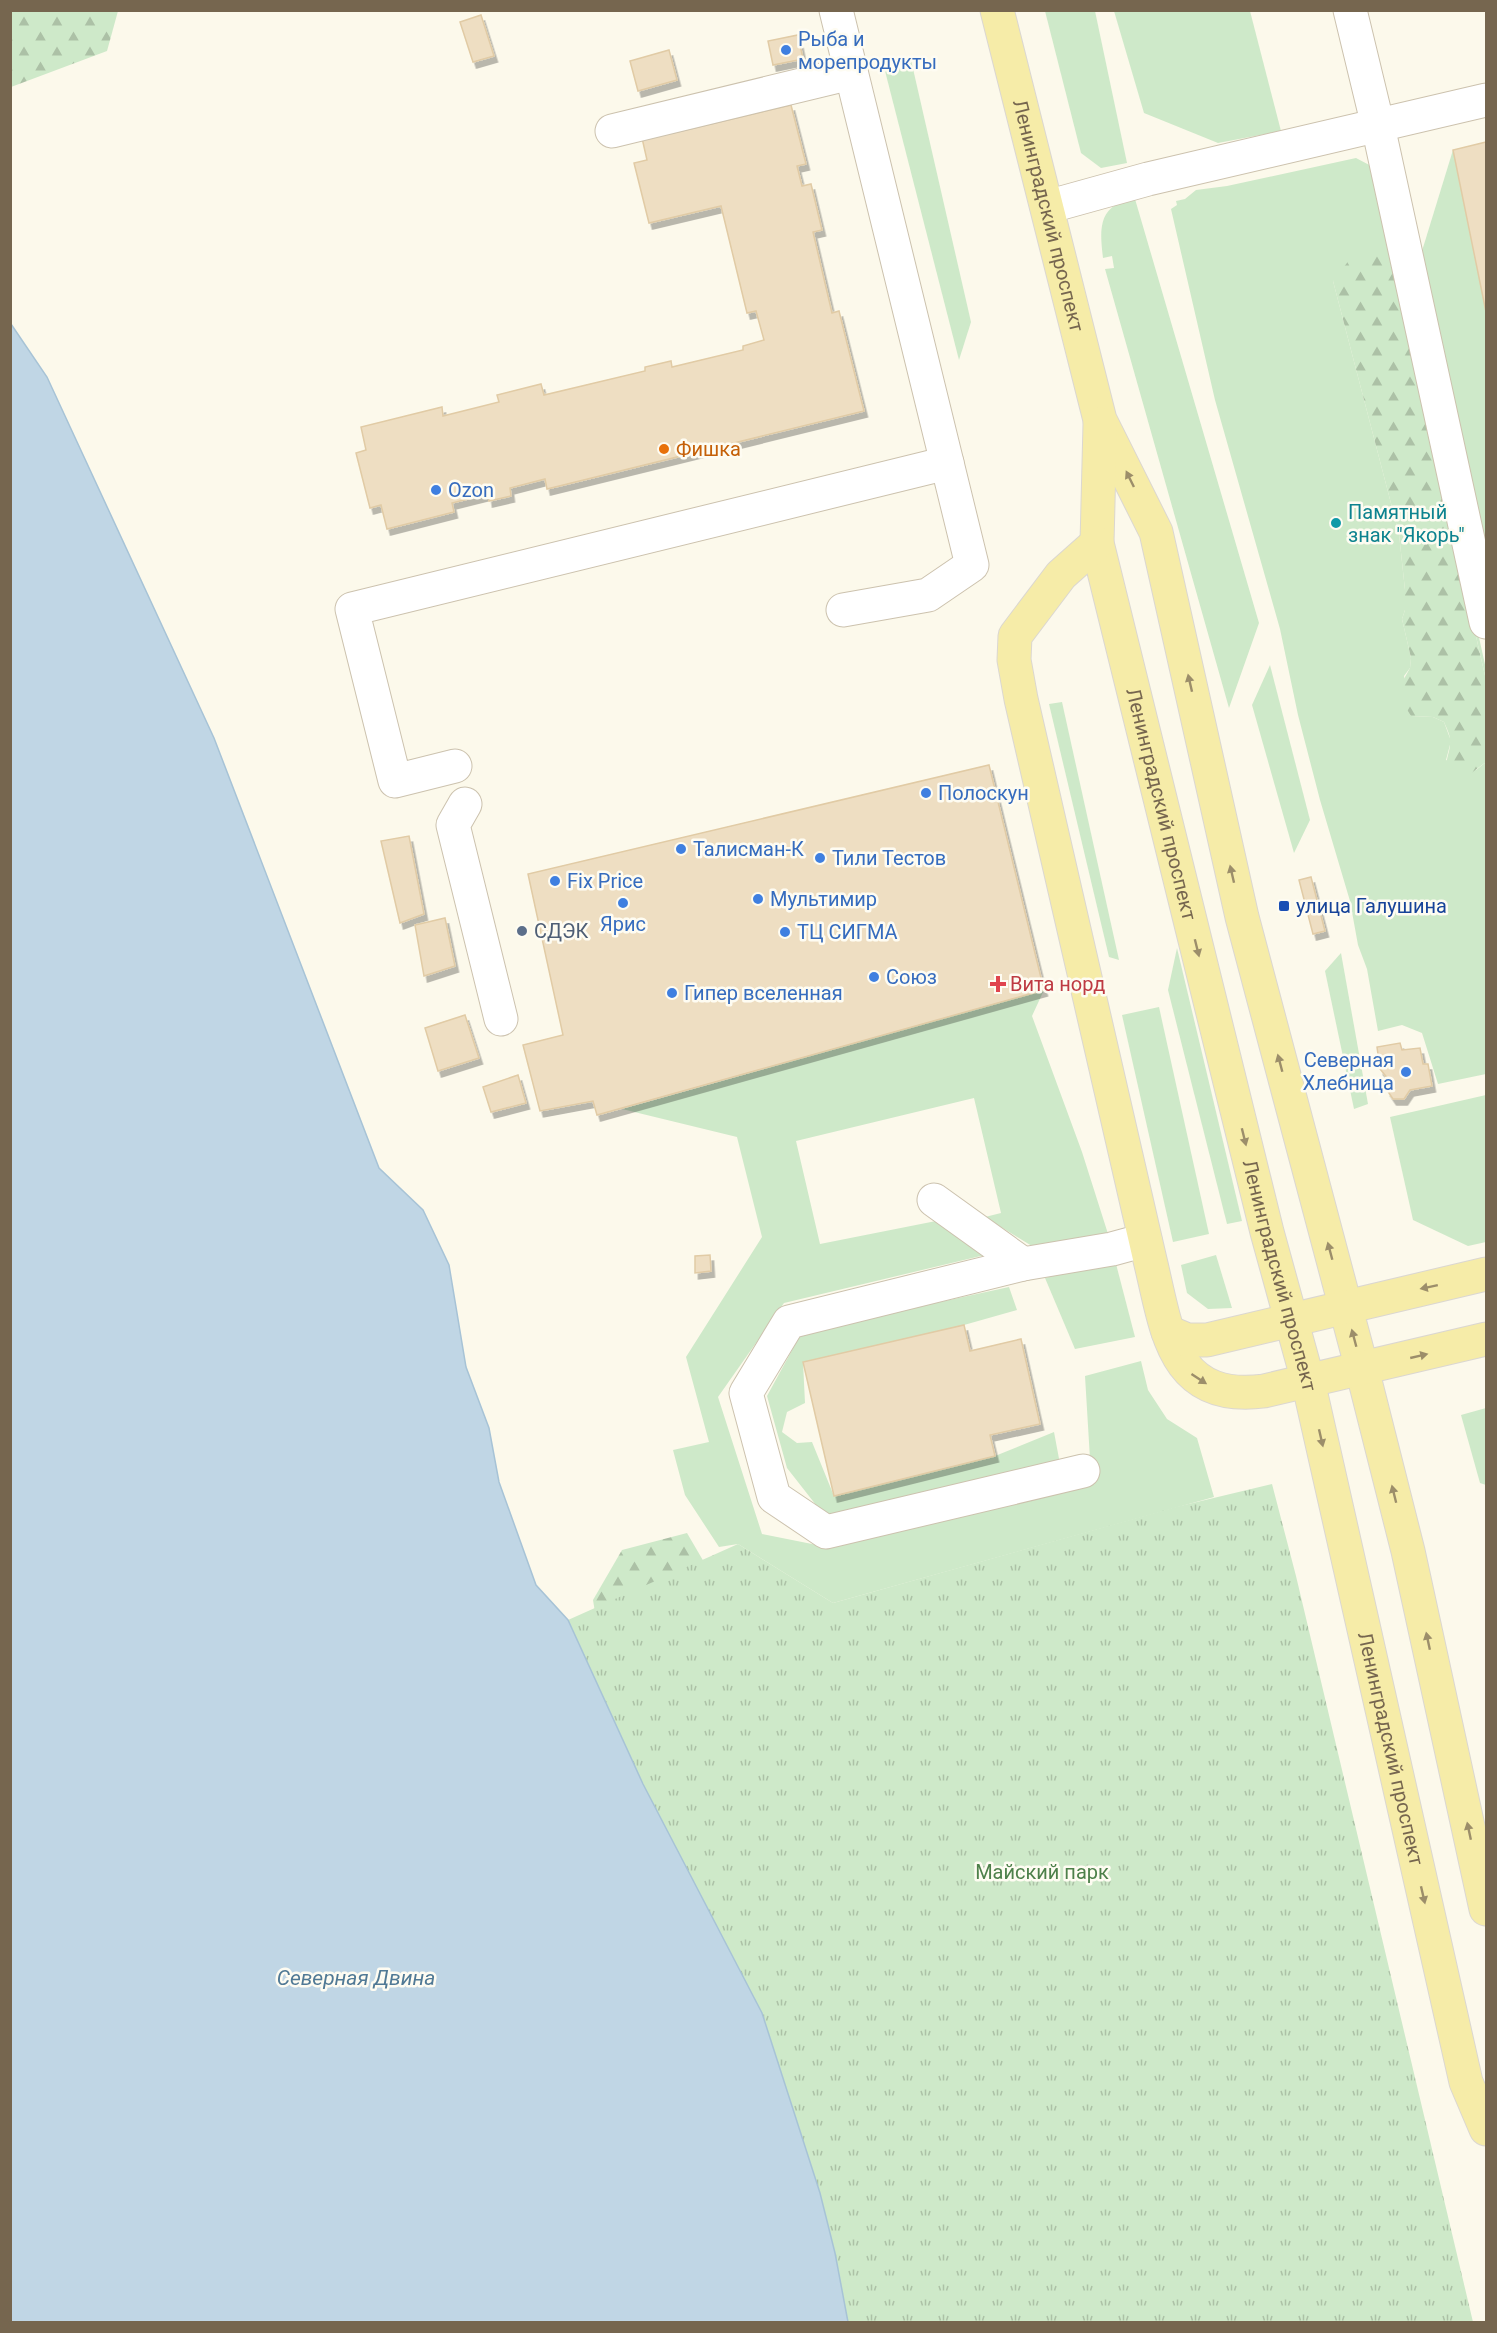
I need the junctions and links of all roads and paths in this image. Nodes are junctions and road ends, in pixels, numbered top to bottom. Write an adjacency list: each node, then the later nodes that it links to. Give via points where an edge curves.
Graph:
1 (836, 10): 4 (lane)
2 (997, 10): 8 (main road, Ленинградский проспект)
3 (1350, 10): 6 (lane)
4 (851, 73): 7 (lane); 10 (lane)
5 (1486, 100): 6 (lane)
6 (1378, 126): 8 (lane, via 1148,178); 13 (lane)
7 (612, 132)
8 (1047, 207): 9 (main road, Ленинградский проспект)
9 (1100, 420): 11 (main road, Ленинградский проспект); 21 (main road, Ленинградский проспект, one-way to 9, via 1242,917 1156,532)
10 (947, 463): 12 (lane, via 972,565 928,595); 14 (lane, via 352,609 395,782)
11 (1097, 543): 18 (main road, via 1061,575 1015,636 1014,660); 22 (main road, Ленинградский проспект, one-way to 22)
12 (843, 610)
13 (1486, 622)
14 (455, 766)
15 (465, 804): 16 (lane, via 453,825)
16 (501, 1019)
17 (934, 1200): 19 (lane)
18 (1145, 1240): 19 (lane); 23 (main road)
19 (1023, 1264): 27 (lane, via 789,1322 746,1393 774,1497 826,1532)
20 (1486, 1274): 21 (main road, one-way to 21)
21 (1346, 1308): 22 (main road); 25 (main road, Ленинградский проспект, one-way to 21)
22 (1292, 1320): 23 (main road, via 1206,1340 1187,1340); 26 (main road, Ленинградский проспект)
23 (1168, 1332): 26 (main road, one-way to 26, via 1188,1371 1223,1391 1244,1394)
24 (1486, 1339): 25 (main road, one-way to 24)
25 (1362, 1369): 26 (main road); 28 (main road, Ленинградский проспект, one-way to 25, via 1408,1551)
26 (1308, 1381): 29 (main road, Ленинградский проспект, one-way to 29, via 1466,2082)
27 (1083, 1471)
28 (1486, 1909)
29 (1486, 2129)

